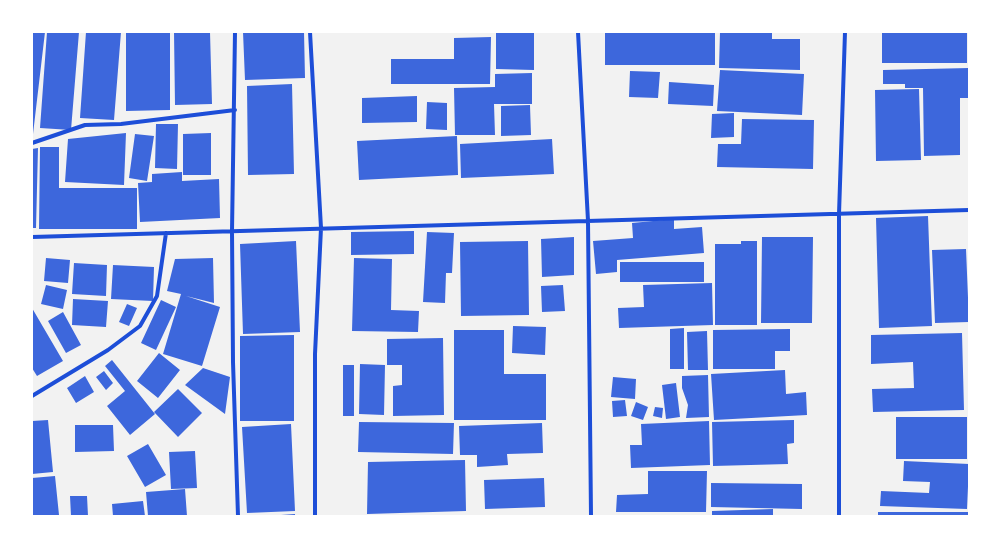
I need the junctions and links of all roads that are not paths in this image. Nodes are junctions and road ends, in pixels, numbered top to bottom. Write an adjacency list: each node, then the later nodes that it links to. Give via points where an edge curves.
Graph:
1 (235, 32): 5 (street)
2 (310, 32): 10 (street)
3 (578, 32): 9 (street)
4 (845, 32): 8 (street)
5 (235, 110): 6 (street, via 85,126); 11 (street)
6 (32, 143)
7 (969, 210): 8 (street)
8 (839, 214): 9 (street); 18 (street)
9 (588, 221): 10 (street); 17 (street)
10 (321, 228): 11 (street); 16 (street, via 316,354)
11 (232, 231): 12 (street); 15 (street)
12 (166, 233): 13 (street); 14 (street, via 157,296 140,326 108,350)
13 (32, 237)
14 (32, 396)
15 (238, 516)
16 (315, 516)
17 (592, 516)
18 (839, 516)

